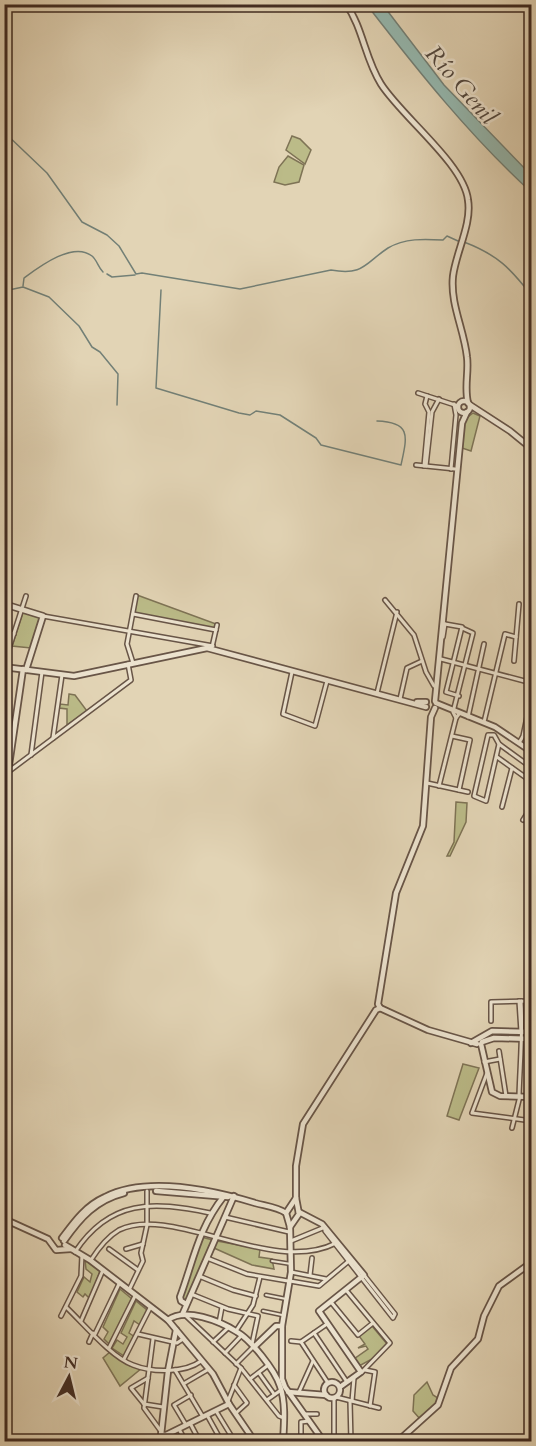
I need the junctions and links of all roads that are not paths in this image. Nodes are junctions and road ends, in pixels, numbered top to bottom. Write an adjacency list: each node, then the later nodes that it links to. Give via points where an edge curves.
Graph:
1 (346, 4): 2 (street, via 381,84 465,186 469,204 453,293 467,357)
2 (466, 390): 6 (street); 7 (street)
3 (418, 393): 4 (street)
4 (427, 396): 5 (street); 13 (street)
5 (439, 399): 7 (street); 13 (street, via 432,412)
6 (469, 404): 7 (street); 8 (street); 9 (street)
7 (457, 405): 8 (street); 10 (street); 13 (street, via 453,469)
8 (467, 412): 9 (street); 10 (street)
9 (479, 412): 11 (street)
10 (462, 423): 23 (street)
11 (531, 449)
12 (416, 465): 13 (street)
13 (425, 466)
14 (26, 596): 19 (street)
15 (136, 596): 21 (street)
16 (385, 600): 20 (street)
17 (4, 604): 19 (street)
18 (519, 604): 31 (street)
19 (22, 609): 22 (street); 30 (street)
20 (396, 612): 36 (street, via 414,635); 53 (street)
21 (133, 614): 26 (street); 27 (street)
22 (43, 616): 26 (street); 42 (street)
23 (443, 624): 25 (street); 29 (street)
24 (217, 625): 27 (street)
25 (462, 628): 38 (street); 41 (street, via 473,633)
26 (130, 630): 33 (street); 39 (street)
27 (216, 630): 34 (street)
28 (4, 631): 30 (street)
29 (442, 632): 38 (street, via 441,660); 45 (street)
30 (14, 634): 35 (street)
31 (516, 637): 37 (street); 48 (street, via 505,634)
32 (484, 644): 43 (street)
33 (195, 646): 34 (street); 39 (street)
34 (209, 647): 44 (street)
35 (6, 652): 40 (street)
36 (422, 661): 47 (street); 56 (street, via 408,668)
37 (514, 661)
38 (454, 663): 41 (street); 55 (street, via 446,692)
39 (130, 664): 49 (street); 65 (street, via 131,680)
40 (4, 665): 42 (street)
41 (466, 666): 43 (street); 55 (street)
42 (25, 669): 46 (street); 68 (street)
43 (479, 669): 48 (street); 60 (street)
44 (292, 670): 50 (street); 50 (street, via 283,714 315,726)
45 (436, 671): 47 (street); 52 (street)
46 (42, 672): 49 (street); 71 (street)
47 (426, 672): 52 (street)
48 (496, 673): 51 (street); 61 (street)
49 (62, 675): 65 (street)
50 (327, 680): 53 (street)
51 (531, 683)
52 (434, 689): 57 (street)
53 (377, 693): 56 (street)
54 (531, 693): 67 (street)
55 (459, 696): 58 (street)
56 (400, 699): 57 (street)
57 (431, 705): 58 (street); 77 (street)
58 (453, 712): 59 (street)
59 (458, 716): 60 (street); 63 (street)
60 (468, 717): 61 (street)
61 (484, 722): 62 (street)
62 (495, 727): 64 (street); 67 (street)
63 (451, 735): 78 (street); 80 (street, via 470,740)
64 (494, 735): 69 (street); 72 (street, via 488,735 474,796 486,801)
65 (53, 739): 71 (street)
66 (4, 743): 68 (street)
67 (519, 743): 70 (street)
68 (12, 744): 75 (street)
69 (499, 744): 72 (street); 74 (street)
70 (531, 752)
71 (31, 755): 75 (street)
72 (497, 757): 73 (street)
73 (512, 768): 76 (street); 82 (street)
74 (531, 768)
75 (7, 773): 79 (street)
76 (531, 782)
77 (427, 783): 78 (street); 87 (street, via 421,835 394,900)
78 (439, 786): 80 (street)
79 (6, 790)
80 (459, 790): 81 (street)
81 (468, 792)
82 (502, 807)
83 (531, 807): 84 (street)
84 (523, 820)
85 (531, 1000): 86 (street)
86 (520, 1001): 88 (street, via 491,1002); 89 (street)
87 (378, 1007): 93 (street, via 428,1030); 110 (street, via 303,1124 296,1156)
88 (491, 1021)
89 (522, 1032): 90 (street); 91 (street); 93 (street, via 492,1030)
90 (531, 1032)
91 (521, 1039): 92 (street); 93 (street); 99 (street)
92 (531, 1039)
93 (478, 1042): 96 (street)
94 (499, 1051): 95 (street)
95 (500, 1059): 96 (street); 98 (street)
96 (484, 1062): 97 (street)
97 (487, 1073): 98 (street, via 492,1092); 101 (street, via 472,1113)
98 (506, 1096): 99 (street)
99 (520, 1096): 100 (street); 101 (street)
100 (531, 1097)
101 (515, 1119): 102 (street); 103 (street)
102 (531, 1121)
103 (512, 1128)
104 (147, 1191): 105 (street); 108 (street); 120 (street, via 121,1194 98,1204 80,1220)
105 (224, 1196): 106 (street); 107 (street); 109 (street); 120 (street, via 164,1187 117,1192 89,1206)
106 (233, 1197): 107 (street); 110 (street)
107 (230, 1204): 111 (street)
108 (148, 1207): 109 (street); 113 (street); 125 (street, via 126,1209 103,1219)
109 (210, 1213): 116 (street)
110 (292, 1213): 114 (street, via 306,1215); 115 (street)
111 (225, 1217): 115 (street); 117 (street)
112 (4, 1219): 118 (street)
113 (147, 1225): 116 (street); 122 (street); 130 (street, via 114,1234)
114 (325, 1227): 119 (street); 121 (street)
115 (290, 1229): 119 (street)
116 (199, 1234): 117 (street); 153 (street, via 180,1297)
117 (215, 1238): 126 (street); 128 (street)
118 (54, 1241): 120 (street); 120 (street, via 56,1250)
119 (289, 1242): 126 (street)
120 (64, 1243): 125 (street)
121 (336, 1243): 126 (street); 131 (street)
122 (143, 1244): 124 (street); 136 (street, via 143,1262)
123 (109, 1249): 136 (street)
124 (126, 1249)
125 (73, 1250): 127 (street)
126 (290, 1252): 134 (street)
127 (82, 1255): 130 (street); 155 (street, via 81,1276)
128 (207, 1258): 139 (street); 141 (street)
129 (312, 1258): 138 (street)
130 (90, 1260): 135 (street)
131 (350, 1260): 140 (street); 142 (street)
132 (272, 1261): 134 (street)
133 (531, 1262): 228 (street, via 499,1286 478,1339 452,1368 438,1405)
134 (291, 1264): 137 (street)
135 (103, 1270): 144 (street); 163 (street)
136 (138, 1270): 146 (street)
137 (291, 1272): 138 (street); 143 (street)
138 (310, 1275): 142 (street)
139 (199, 1276): 147 (street); 150 (street)
140 (363, 1276): 140 (street, via 395,1314 393,1318); 145 (street)
141 (260, 1277): 143 (street); 150 (street)
142 (326, 1279): 143 (street, via 319,1286)
143 (290, 1281): 151 (street)
144 (119, 1284): 146 (street); 172 (street)
145 (346, 1290): 152 (street); 164 (street)
146 (128, 1292): 149 (street)
147 (191, 1294): 153 (street); 154 (street)
148 (266, 1295): 151 (street)
149 (135, 1296): 156 (street); 183 (street)
150 (256, 1296): 159 (street)
151 (286, 1299): 160 (street)
152 (331, 1302): 164 (street, via 358,1335); 166 (street, via 319,1311)
153 (186, 1304): 158 (street)
154 (222, 1307): 159 (street); 165 (street)
155 (66, 1308): 161 (street); 163 (street)
156 (150, 1308): 162 (street); 173 (street)
157 (262, 1311): 160 (street)
158 (187, 1315): 162 (street); 165 (street); 180 (street)
159 (248, 1315): 170 (street); 182 (street, via 258,1316)
160 (283, 1315): 168 (street)
161 (61, 1316)
162 (168, 1320): 169 (street)
163 (81, 1321): 172 (street)
164 (373, 1323): 195 (street, via 390,1343)
165 (219, 1324): 167 (street)
166 (327, 1324): 171 (street); 195 (street)
167 (228, 1328): 170 (street); 180 (street)
168 (280, 1329): 182 (street); 205 (street)
169 (176, 1330): 176 (street); 179 (street)
170 (236, 1331): 174 (street)
171 (314, 1333): 181 (street); 201 (street)
172 (94, 1334): 178 (street); 183 (street)
173 (138, 1334): 175 (street); 185 (street)
174 (242, 1335): 182 (street); 184 (street)
175 (153, 1339): 179 (street); 190 (street)
176 (183, 1339): 179 (street); 187 (street)
177 (291, 1341): 181 (street)
178 (89, 1342)
179 (172, 1342): 194 (street)
180 (213, 1342): 184 (street)
181 (301, 1342): 186 (street)
182 (253, 1346): 188 (street); 189 (street)
183 (109, 1348): 185 (street)
184 (225, 1353): 188 (street)
185 (124, 1359): 190 (street)
186 (313, 1360): 200 (street); 205 (street)
187 (201, 1361): 192 (street); 193 (street)
188 (237, 1364): 191 (street)
189 (267, 1366): 196 (street); 205 (street)
190 (149, 1368): 194 (street); 197 (street)
191 (241, 1368): 199 (street); 203 (street)
192 (209, 1369): 202 (street); 212 (street)
193 (175, 1370): 194 (street); 202 (street)
194 (168, 1371): 215 (street)
195 (363, 1371): 198 (street); 214 (street, via 375,1372)
196 (259, 1372): 199 (street); 206 (street)
197 (147, 1378): 213 (street); 213 (street, via 131,1388)
198 (354, 1378): 201 (street); 211 (street)
199 (250, 1379): 210 (street)
200 (328, 1383): 204 (street, via 335,1382); 208 (street)
201 (347, 1383): 204 (street)
202 (184, 1384): 207 (street)
203 (234, 1385): 212 (street); 218 (street, via 247,1403)
204 (340, 1387): 209 (street)
205 (286, 1388): 206 (street); 208 (street); 219 (street); 222 (street)
206 (274, 1394): 210 (street)
207 (191, 1395): 221 (street); 224 (street, via 174,1405)
208 (326, 1395): 209 (street)
209 (335, 1397): 211 (street); 238 (street)
210 (267, 1400): 222 (street)
211 (351, 1401): 214 (street); 239 (street)
212 (229, 1403): 217 (street); 218 (street)
213 (144, 1404): 215 (street); 226 (street)
214 (370, 1406): 216 (street)
215 (163, 1407): 226 (street)
216 (379, 1407)
217 (216, 1411): 221 (street); 232 (street)
218 (236, 1413): 233 (street)
219 (304, 1414): 220 (street); 223 (street)
220 (317, 1414)
221 (205, 1416): 224 (street); 231 (street)
222 (284, 1418): 234 (street)
223 (309, 1421): 227 (street); 235 (street, via 301,1422)
224 (188, 1424): 225 (street); 230 (street)
225 (179, 1429): 226 (street); 229 (street)
226 (161, 1432)
227 (319, 1435): 236 (street); 237 (street)
228 (403, 1436): 240 (street); 241 (street)
229 (186, 1442)
230 (200, 1442)
231 (222, 1442)
232 (235, 1442)
233 (255, 1442)
234 (283, 1442)
235 (301, 1442)
236 (318, 1442)
237 (324, 1442)
238 (334, 1442)
239 (351, 1442)
240 (397, 1442)
241 (406, 1442)

